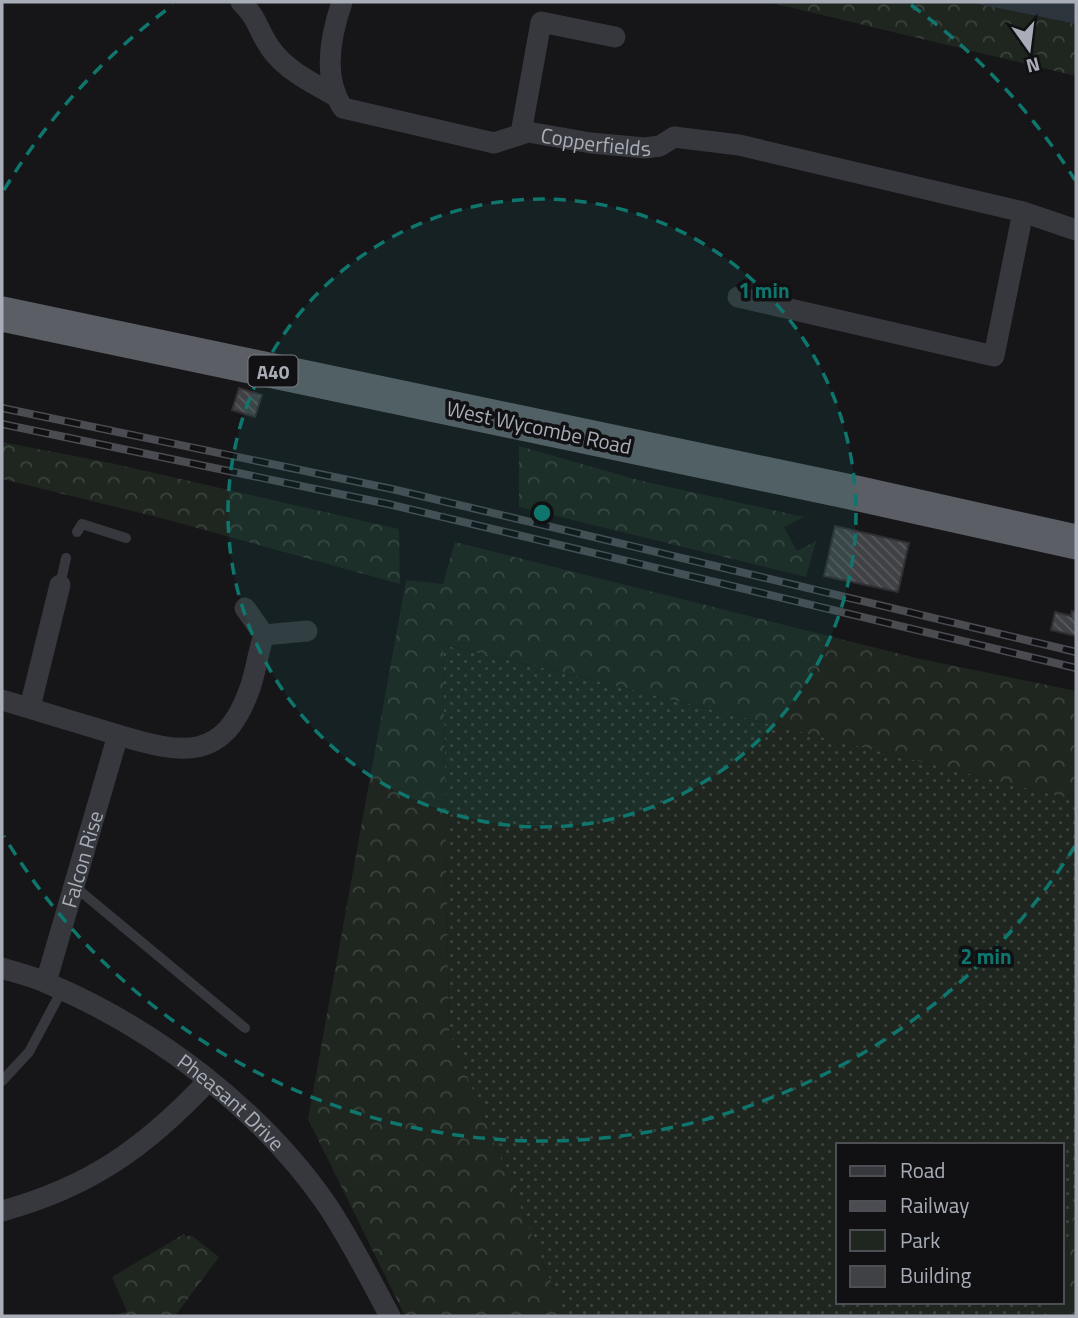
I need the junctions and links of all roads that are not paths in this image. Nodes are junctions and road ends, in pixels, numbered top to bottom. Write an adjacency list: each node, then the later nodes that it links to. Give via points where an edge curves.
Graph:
1 (241, 2): 4 (street, Copperfields, via 285,64)
2 (342, 2): 4 (street, via 332,31)
3 (615, 37): 5 (street, via 541,22)
4 (334, 95): 5 (street, Copperfields, via 343,108 494,143)
5 (521, 133): 6 (street, Copperfields, via 645,148 674,137 739,145)
6 (1023, 212): 7 (street, Copperfields); 8 (street, via 994,356)
7 (1076, 230)
8 (738, 297)
9 (2, 314): 12 (highway, West Wycombe Road / A40)
10 (77, 533): 11 (lane, via 82,524)
11 (126, 538)
12 (1076, 542)
13 (66, 558): 14 (lane)
14 (60, 585): 19 (street)
15 (245, 608): 17 (street)
16 (307, 631): 17 (street)
17 (264, 635): 20 (street, via 242,710 228,730 209,743 184,750)
18 (2, 700): 19 (street)
19 (30, 707): 20 (street)
20 (118, 735): 21 (street, Falcon Rise)
21 (74, 886): 23 (street, Falcon Rise); 24 (lane)
22 (2, 968): 23 (street, Pheasant Drive)
23 (54, 986): 25 (lane, via 29,1052); 26 (street, Pheasant Drive, via 117,1017)
24 (245, 1028)
25 (2, 1081)
26 (208, 1081): 27 (street, via 173,1119 130,1152 84,1181); 28 (street, Pheasant Drive, via 299,1169 353,1247)
27 (2, 1211)
28 (390, 1316)

